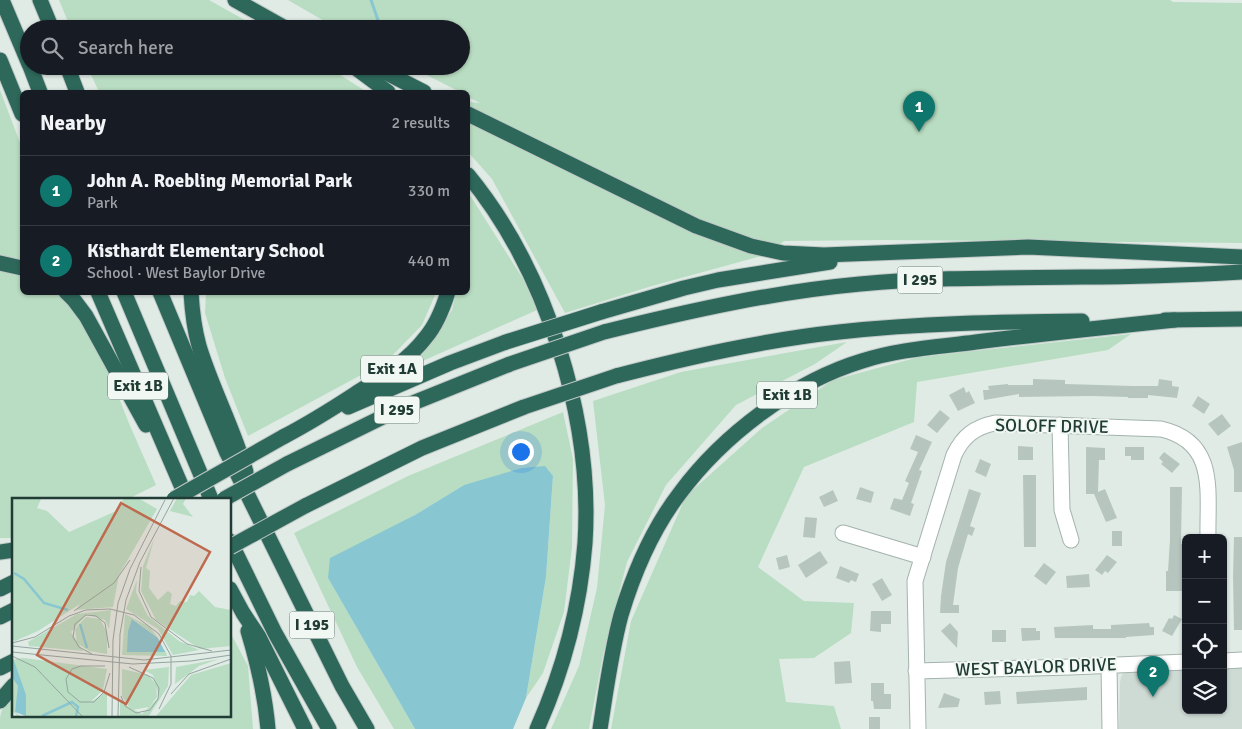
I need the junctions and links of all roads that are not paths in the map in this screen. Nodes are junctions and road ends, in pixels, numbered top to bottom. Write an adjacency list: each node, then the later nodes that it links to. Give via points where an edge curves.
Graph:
1 (2, 0): 8 (highway)
2 (40, 0): 5 (highway)
3 (234, 0): 4 (highway)
4 (248, 8): 6 (highway); 7 (highway)
5 (48, 20)
6 (270, 20)
7 (273, 20)
8 (20, 43)
9 (0, 60): 18 (highway)
10 (33, 75): 14 (highway)
11 (70, 75): 15 (highway)
12 (365, 75): 16 (highway)
13 (390, 75): 17 (highway)
14 (39, 90)
15 (76, 90)
16 (385, 90)
17 (420, 90)
18 (20, 109)
19 (470, 115): 21 (highway, via 728,239 783,253)
20 (470, 178): 67 (highway, via 512,240 540,298 568,376 578,430 585,501 585,542 580,582 564,656)
21 (898, 252): 22 (highway, via 1028,247); 34 (highway, bridge, via 718,280 653,296 506,342)
22 (1242, 257)
23 (0, 263): 24 (highway)
24 (20, 268)
25 (1242, 272): 41 (highway, I 295, bridge, via 967,278 858,284 735,302 604,332 510,364 404,407)
26 (69, 295): 37 (highway, via 86,316)
27 (99, 295): 37 (highway, Exit 1B)
28 (125, 295): 40 (highway)
29 (161, 295): 36 (highway)
30 (191, 295): 36 (highway, via 199,345 225,416)
31 (447, 295): 34 (highway, Exit 1A, via 437,320 413,351 380,378)
32 (1242, 319): 33 (highway, I 295)
33 (1175, 320): 46 (highway, I 295, bridge, via 971,323 867,329 790,338 696,356 616,376 524,406 422,448); 68 (highway, Exit 1B, via 888,354 836,370 783,398 742,429 704,465 680,492 657,529 621,615)
34 (312, 422): 38 (highway, bridge)
35 (1060, 425): 43 (street, SOLOFF DRIVE, via 1161,428 1186,439 1200,453 1205,464); 44 (street, via 1062,510); 47 (street, SOLOFF DRIVE, via 995,423 984,425 965,437 954,455)
36 (233, 452): 66 (highway, I 195, via 259,519 342,686)
37 (178, 480): 39 (highway)
38 (176, 498)
39 (187, 498)
40 (211, 498)
41 (226, 498)
42 (842, 533): 47 (street)
43 (1208, 534)
44 (1070, 540)
45 (231, 543): 65 (highway, I 195, via 275,633)
46 (231, 546)
47 (923, 557): 60 (street, SOLOFF DRIVE, via 916,580)
48 (12, 583): 49 (highway)
49 (0, 589)
50 (231, 591): 52 (highway)
51 (12, 611): 53 (highway)
52 (243, 613): 63 (highway, via 260,674); 64 (highway, via 258,636)
53 (0, 617)
54 (1242, 660): 55 (street)
55 (1227, 661)
56 (12, 662): 59 (highway)
57 (1182, 662): 58 (street, WEST BAYLOR DRIVE)
58 (1110, 666): 60 (street, WEST BAYLOR DRIVE); 70 (street)
59 (0, 668)
60 (916, 671): 69 (street, SOLOFF DRIVE)
61 (12, 687): 62 (highway)
62 (0, 701)
63 (268, 729)
64 (304, 729)
65 (329, 729)
66 (367, 729)
67 (537, 729)
68 (600, 729)
69 (918, 729)
70 (1110, 729)

